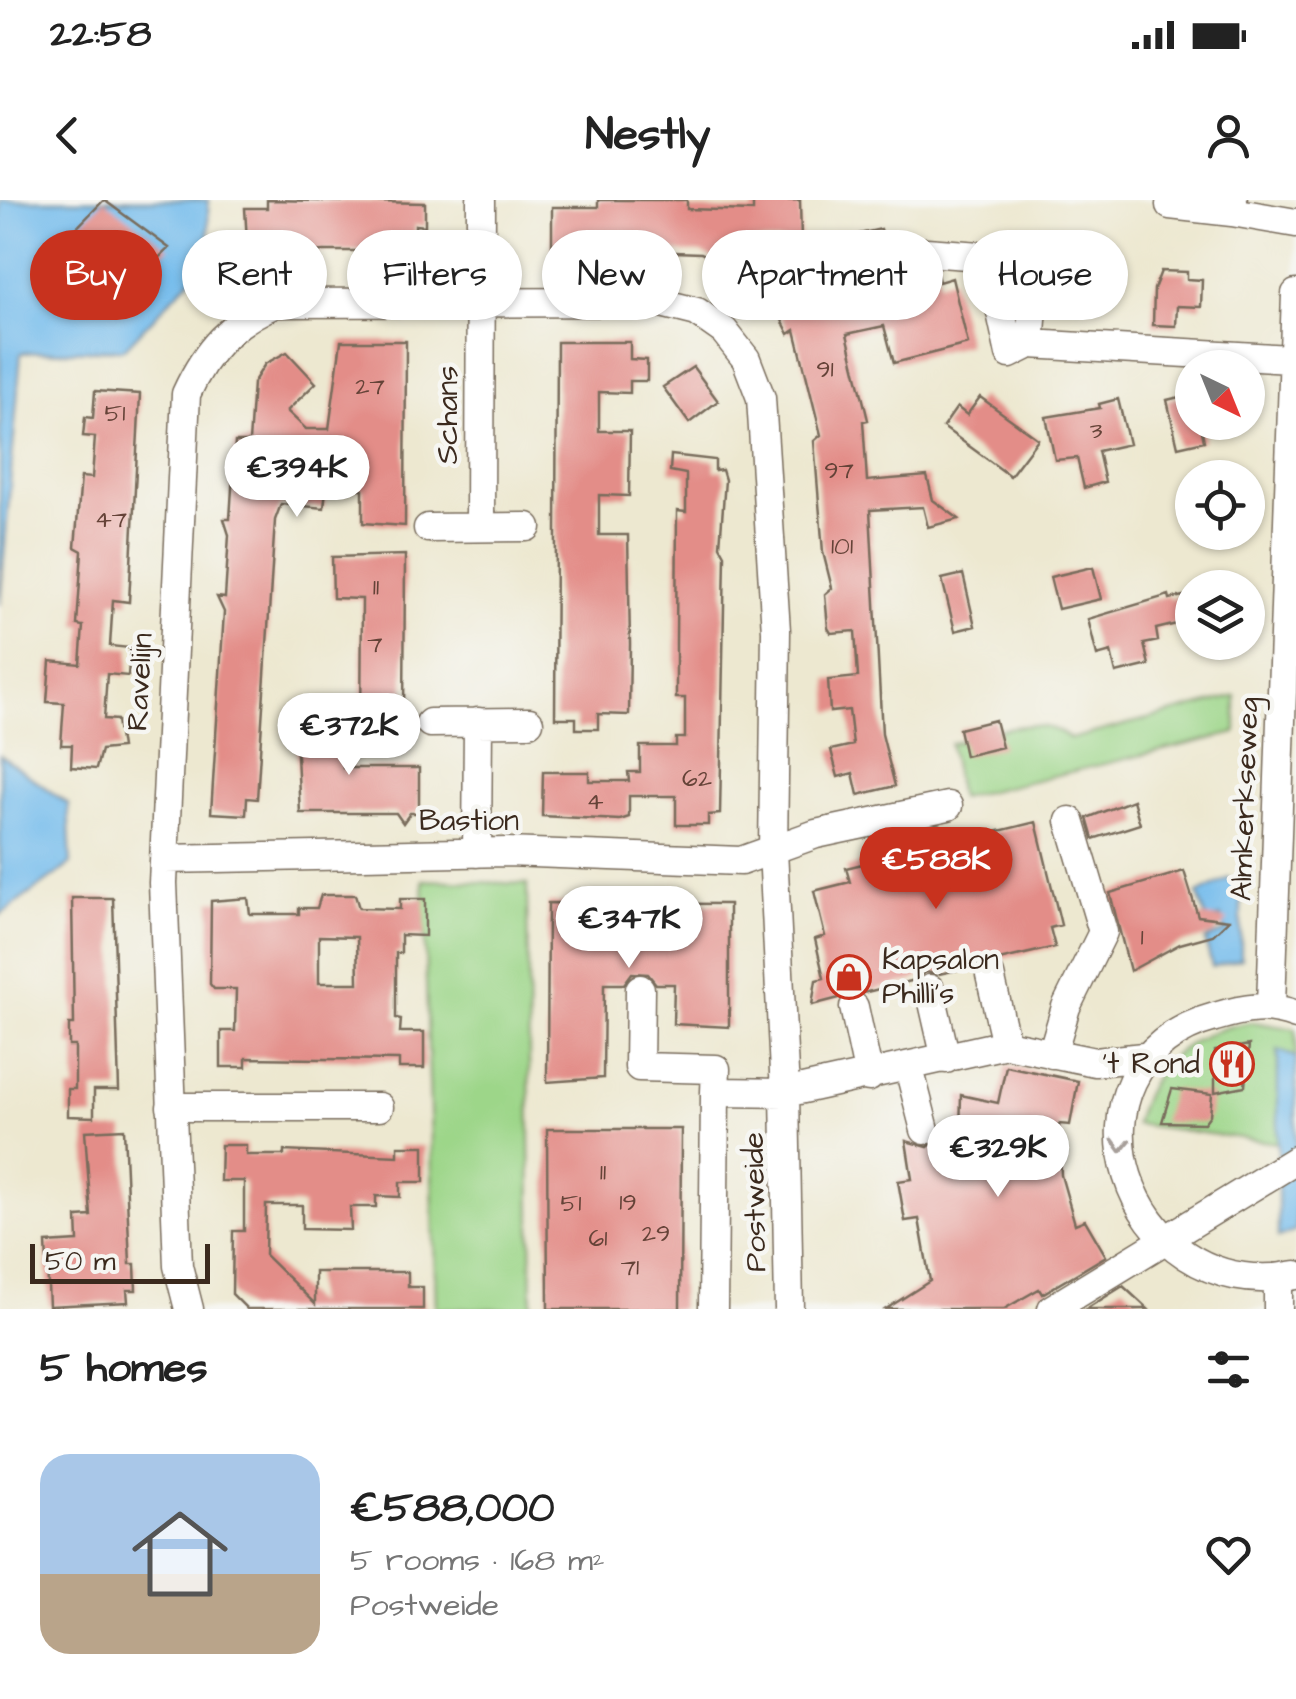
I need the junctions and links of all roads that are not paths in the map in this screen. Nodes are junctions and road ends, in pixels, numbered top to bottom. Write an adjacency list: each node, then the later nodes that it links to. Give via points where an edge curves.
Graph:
1 (481, 200): 5 (street)
2 (1170, 200): 3 (street)
3 (1233, 206): 4 (street)
4 (1296, 223)
5 (481, 230)
6 (1296, 294): 13 (street, Almkerkseweg)
7 (347, 303): 25 (street, Ravelijn, via 276,303 245,316 200,364 186,394)
8 (522, 303): 23 (street, Ravelijn, via 658,302 697,312 746,359 761,398 776,631)
9 (481, 320): 16 (street, Schans)
10 (1003, 320): 12 (street, via 1010,354)
11 (1032, 320): 12 (street)
12 (1030, 344): 13 (street)
13 (1291, 359): 14 (street, Almkerkseweg)
14 (1291, 496): 30 (street, Almkerkseweg)
15 (527, 526): 16 (street)
16 (480, 527): 17 (street)
17 (428, 528)
18 (478, 722): 19 (street); 20 (street); 24 (street)
19 (529, 722)
20 (430, 723)
21 (948, 806): 23 (street, Bastion)
22 (1070, 821): 32 (street, via 1103,932 1066,1007)
23 (772, 850): 24 (street, Bastion, via 741,861); 38 (street, Postweide)
24 (477, 853): 25 (street, Bastion)
25 (165, 859): 39 (street, Ravelijn)
26 (990, 976): 31 (street)
27 (640, 989): 37 (street, via 638,1067 716,1068)
28 (930, 990): 34 (street)
29 (854, 1007): 36 (street)
30 (1283, 1010): 33 (street, via 1201,1020)
31 (1006, 1044): 32 (street, Postweide); 34 (street, Postweide)
32 (1052, 1054): 33 (street, Postweide, via 1095,1062)
33 (1153, 1056): 43 (street, one-way to 43, via 1123,1110 1119,1156 1130,1200)
34 (946, 1058): 35 (street, Postweide)
35 (909, 1068): 36 (street, Postweide); 41 (street)
36 (869, 1078): 38 (street, Postweide)
37 (715, 1092): 38 (street); 46 (street)
38 (785, 1094): 47 (street, Postweide)
39 (171, 1107): 40 (street); 45 (street, Ravelijn, via 178,1266)
40 (379, 1108)
41 (925, 1130)
42 (1285, 1167): 43 (street)
43 (1159, 1243): 44 (street, via 1190,1266 1232,1281); 48 (street)
44 (1284, 1288)
45 (190, 1309)
46 (713, 1309)
47 (789, 1309)
48 (1052, 1309)

